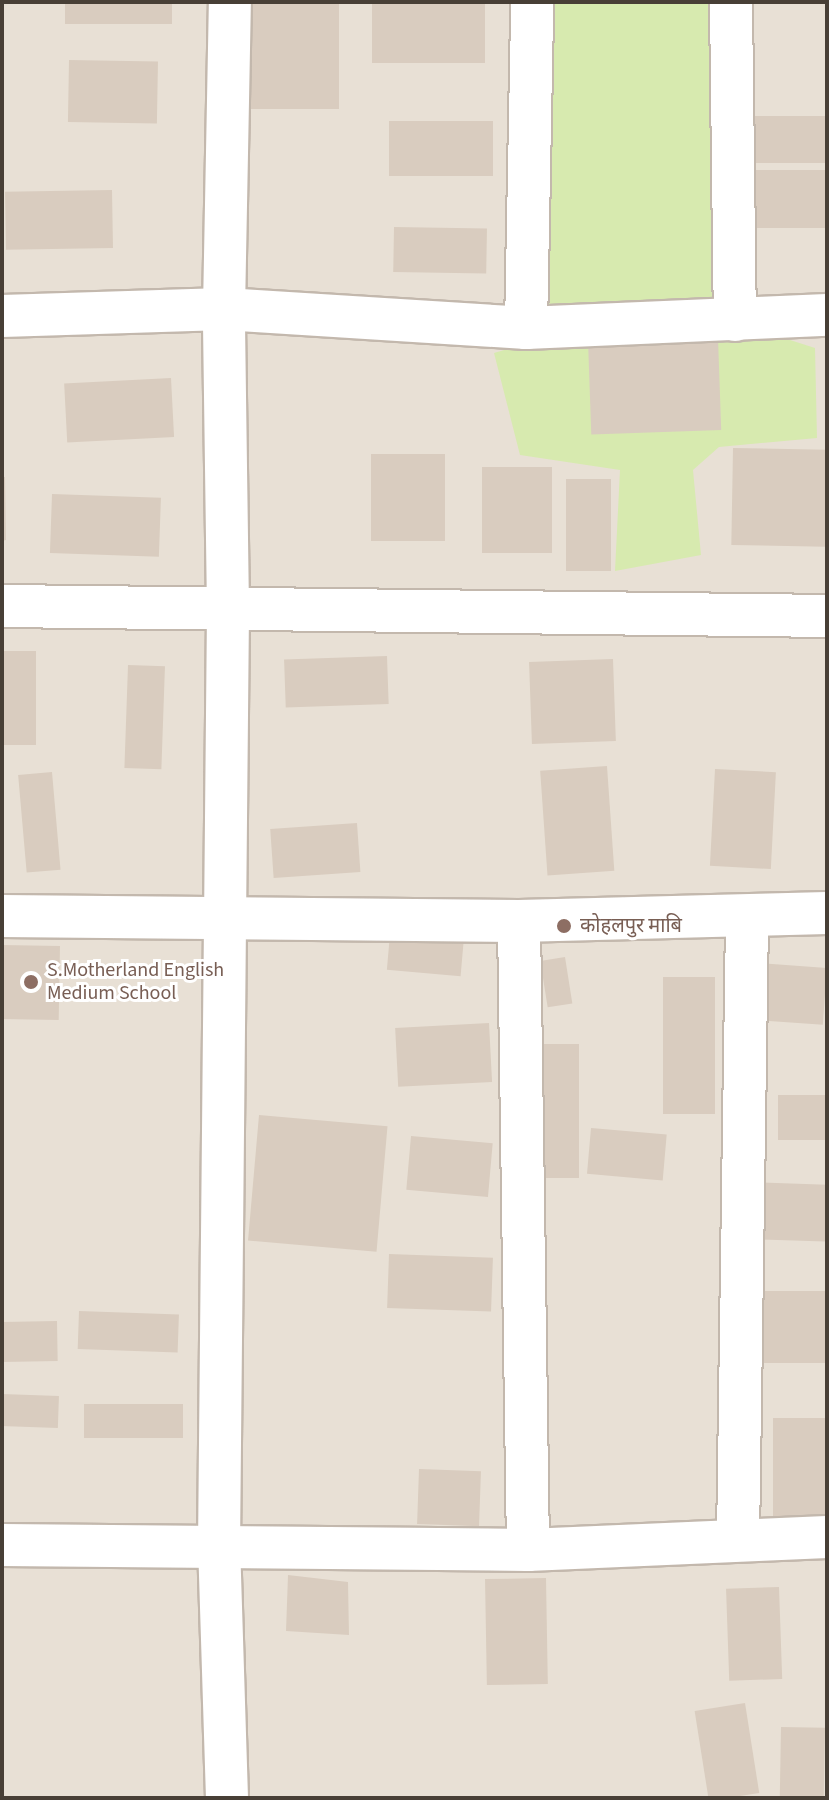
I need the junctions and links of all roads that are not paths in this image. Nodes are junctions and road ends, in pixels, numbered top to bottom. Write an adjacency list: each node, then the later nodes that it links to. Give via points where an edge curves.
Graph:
1 (230, 2): 4 (street)
2 (532, 2): 8 (street)
3 (731, 2): 7 (street)
4 (224, 309): 6 (street); 8 (street); 10 (street)
5 (827, 315): 7 (street)
6 (2, 316)
7 (735, 320): 8 (street)
8 (526, 328)
9 (2, 606): 10 (street)
10 (228, 610): 11 (street); 15 (street)
11 (827, 616)
12 (827, 913): 14 (street)
13 (2, 916): 15 (street)
14 (747, 917): 16 (street); 18 (street)
15 (225, 918): 16 (street); 20 (street)
16 (519, 921): 21 (street)
17 (827, 1537): 18 (street)
18 (738, 1540): 21 (street)
19 (2, 1545): 20 (street)
20 (219, 1548): 21 (street); 22 (street)
21 (528, 1550)
22 (227, 1798)

